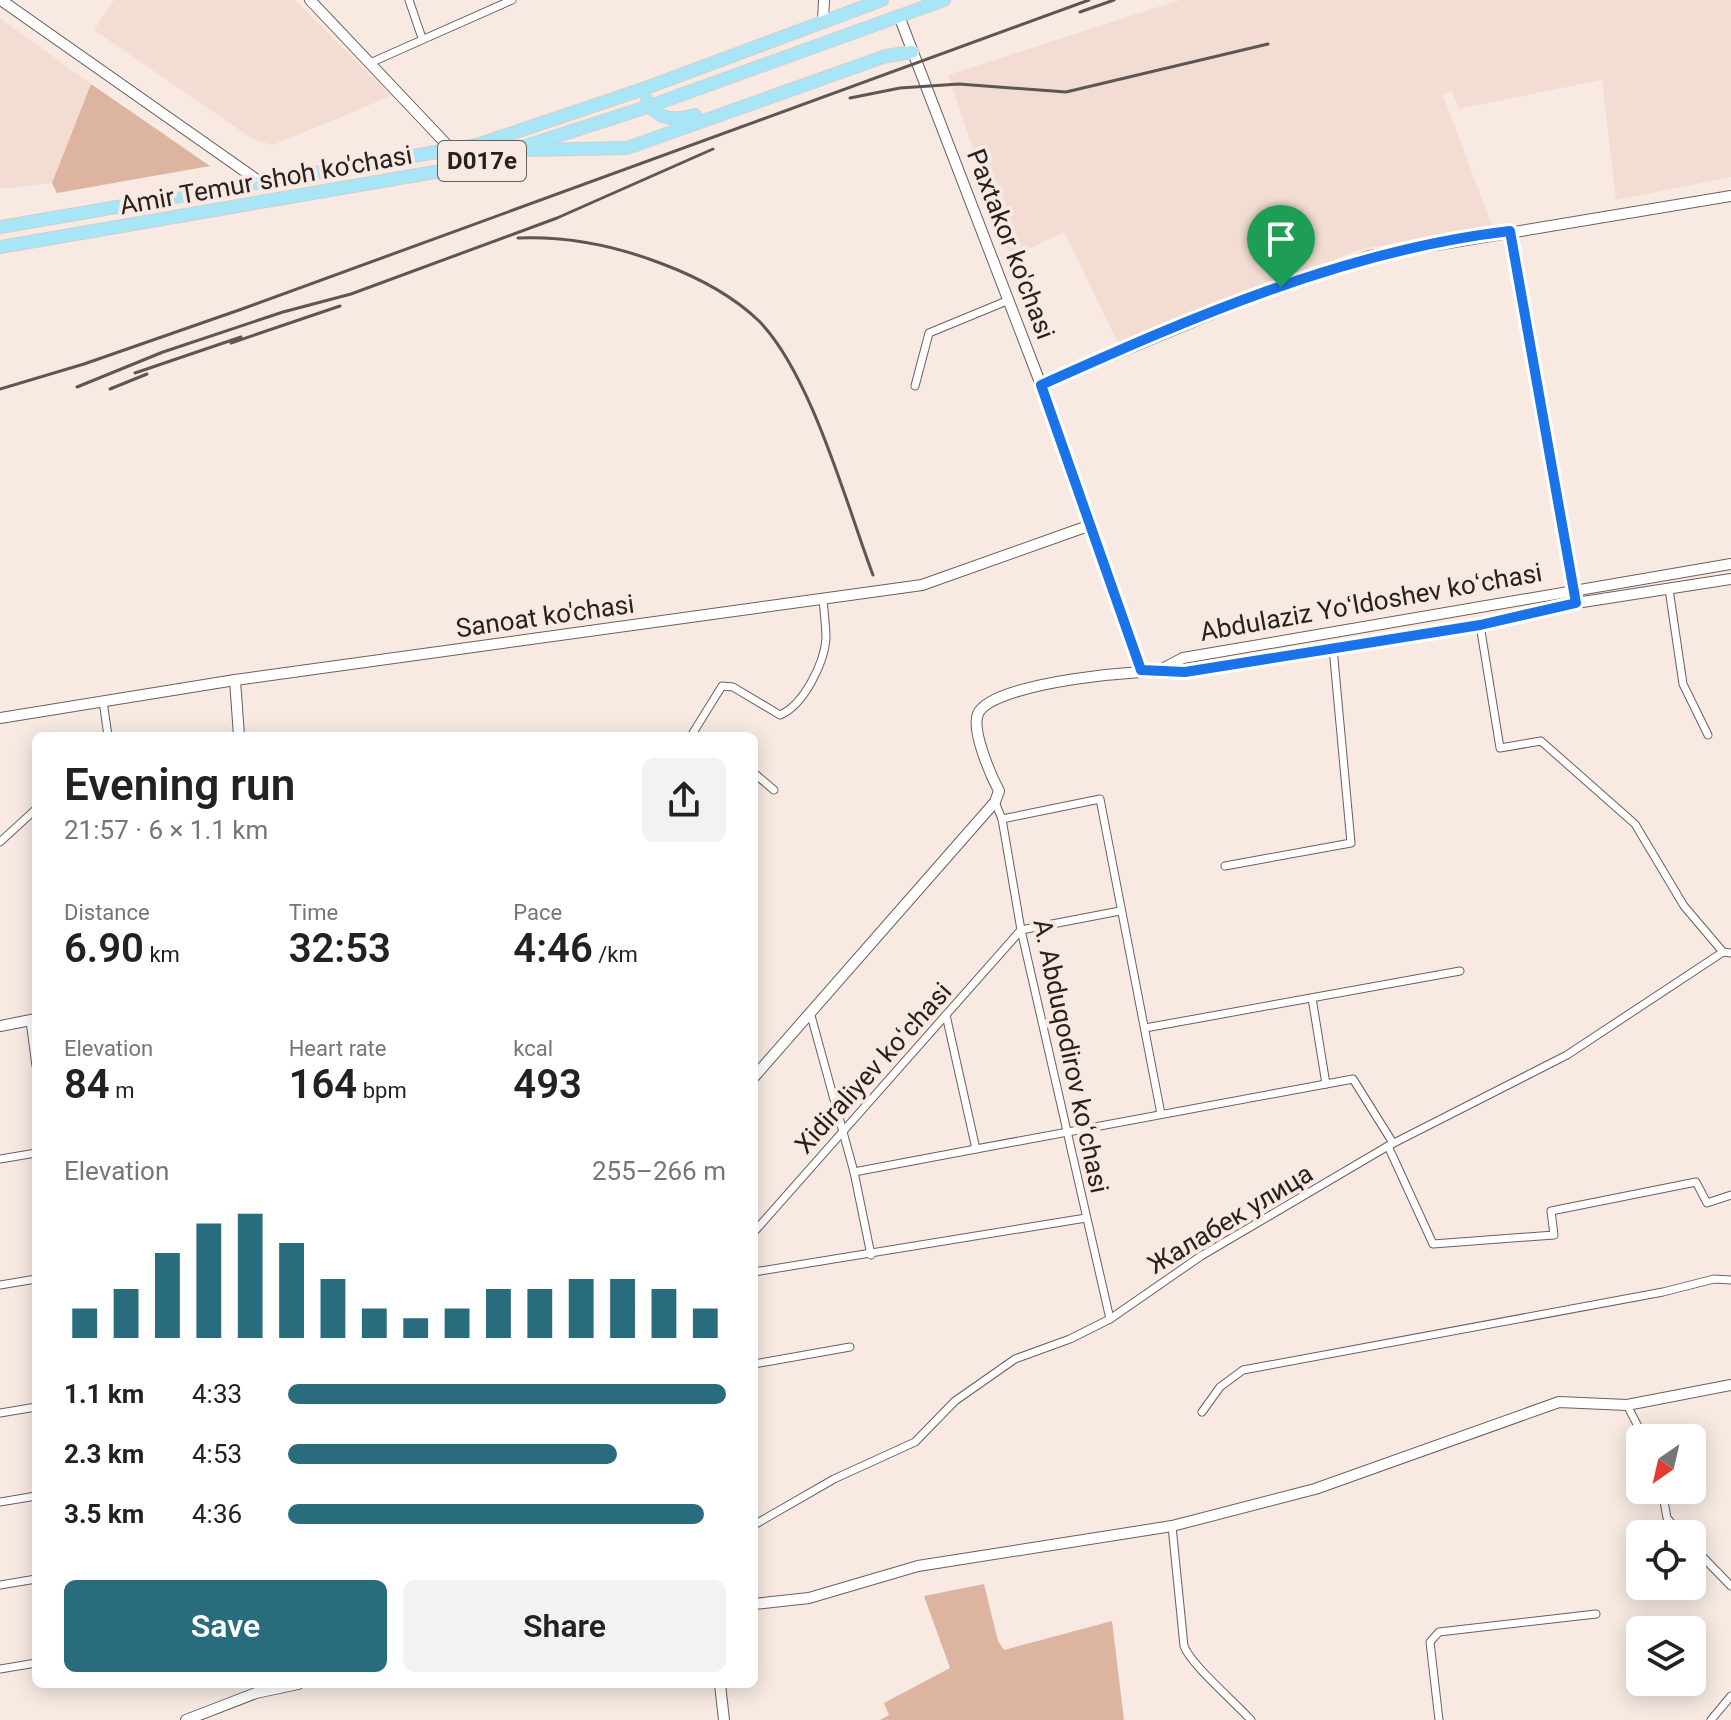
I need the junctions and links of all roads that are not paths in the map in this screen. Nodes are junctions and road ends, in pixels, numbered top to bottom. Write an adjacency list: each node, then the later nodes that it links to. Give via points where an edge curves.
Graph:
1 (1, 0): 17 (main road)
2 (310, 0): 12 (main road)
3 (409, 0): 10 (street)
4 (512, 0): 10 (street)
5 (824, 0): 9 (main road)
6 (882, 0): 9 (main road, Amir Temur shoh ko'chasi / D017e)
7 (944, 0): 8 (main road, Amir Temur shoh ko'chasi / D017e)
8 (899, 16): 11 (main road, Paxtakor ko'chasi); 14 (main road, Amir Temur shoh ko'chasi / D017e)
9 (823, 21): 13 (main road, Amir Temur shoh ko'chasi / D017e)
10 (422, 38): 12 (street)
11 (912, 52): 14 (main road, via 891,46 684,119 661,116); 16 (main road, via 886,56 627,148); 22 (main road, Paxtakor ko'chasi)
12 (370, 63): 15 (main road)
13 (643, 89): 14 (main road); 15 (main road, Amir Temur shoh ko'chasi / D017e)
14 (650, 106): 16 (main road, Amir Temur shoh ko'chasi / D017e)
15 (451, 149): 17 (main road, Amir Temur shoh ko'chasi / D017e)
16 (518, 150): 21 (main road, Amir Temur shoh ko'chasi / D017e, via 458,168)
17 (260, 182): 19 (main road, Amir Temur shoh ko'chasi / D017e)
18 (1731, 196): 20 (main road)
19 (0, 227)
20 (1510, 231): 23 (main road, via 1364,258 1243,301); 28 (street)
21 (0, 247)
22 (1009, 300): 23 (main road, Paxtakor ko'chasi); 24 (street, via 929,333)
23 (1041, 385): 25 (main road, Paxtakor ko'chasi)
24 (915, 386)
25 (1088, 526): 30 (main road, Sanoat ko'chasi, via 922,585); 37 (main road, Paxtakor ko'chasi)
26 (1731, 564): 28 (main road, Abdulaziz Yoʻldoshev koʻchasi)
27 (1731, 579): 29 (main road, Abdulaziz Yoʻldoshev koʻchasi)
28 (1572, 588): 31 (street); 33 (main road, Abdulaziz Yoʻldoshev koʻchasi)
29 (1669, 589): 31 (main road, Abdulaziz Yoʻldoshev koʻchasi); 44 (street, via 1683,684)
30 (823, 599): 38 (main road, Sanoat ko'chasi); 43 (street, via 826,640 820,662 793,706 780,715 733,687 722,686)
31 (1576, 603): 32 (main road, Abdulaziz Yoʻldoshev koʻchasi)
32 (1480, 625): 34 (main road, Abdulaziz Yoʻldoshev koʻchasi); 54 (street, via 1500,748 1541,741 1635,824 1684,906)
33 (1358, 629): 34 (main road); 36 (main road, Abdulaziz Yoʻldoshev koʻchasi, via 1183,658)
34 (1360, 644): 35 (main road, Abdulaziz Yoʻldoshev koʻchasi)
35 (1333, 648): 36 (main road, Abdulaziz Yoʻldoshev koʻchasi, via 1185,672); 51 (street, via 1351,843)
36 (1163, 669): 37 (main road, Abdulaziz Yoʻldoshev koʻchasi)
37 (1141, 670): 47 (main road, Abdulaziz Yoʻldoshev koʻchasi, via 1047,685 982,707 976,722 999,791)
38 (235, 680): 39 (main road, Sanoat ko'chasi); 42 (main road)
39 (103, 701): 40 (main road, Sanoat ko'chasi); 41 (street)
40 (0, 718)
41 (107, 732)
42 (239, 732)
43 (693, 732)
44 (1708, 735)
45 (758, 776): 46 (street)
46 (774, 790)
47 (995, 802): 49 (street, A. Abduqodirov koʻchasi); 57 (main road)
48 (32, 813): 50 (street)
49 (1002, 819): 52 (street, via 1100,799); 53 (street, A. Abduqodirov koʻchasi)
50 (0, 842)
51 (1225, 866)
52 (1120, 911): 53 (street); 61 (street)
53 (1021, 930): 58 (street, Xidiraliyev koʻchasi); 66 (street, A. Abduqodirov koʻchasi)
54 (1727, 952): 67 (street, Жалабек улица, via 1567,1055)
55 (1460, 971): 56 (street)
56 (1312, 998): 61 (street); 63 (street)
57 (810, 1012): 62 (main road); 65 (street)
58 (946, 1015): 65 (street, Xidiraliyev koʻchasi); 68 (street)
59 (32, 1020): 60 (main road)
60 (0, 1026)
61 (1145, 1028): 64 (street)
62 (758, 1072)
63 (1326, 1084): 64 (street); 67 (street, via 1353,1079)
64 (1161, 1114): 66 (street)
65 (843, 1132): 71 (street); 74 (street, Xidiraliyev koʻchasi)
66 (1070, 1132): 68 (street); 73 (street, A. Abduqodirov koʻchasi)
67 (1390, 1144): 72 (street, via 1433,1244 1554,1235 1551,1211 1696,1182 1707,1203); 80 (street, Жалабек улица, via 1201,1256)
68 (976, 1149): 71 (street)
69 (32, 1154): 70 (street)
70 (0, 1159)
71 (854, 1172): 75 (street)
72 (1731, 1195)
73 (1086, 1218): 75 (street); 80 (street, A. Abduqodirov koʻchasi)
74 (758, 1228)
75 (871, 1255): 76 (street)
76 (758, 1271)
77 (32, 1280): 79 (street)
78 (1731, 1280): 86 (street, via 1714,1279 1243,1370 1220,1387)
79 (0, 1285)
80 (1110, 1319): 91 (street, Жалабек улица, via 1015,1359 955,1401 915,1442 834,1479)
81 (850, 1347): 82 (street)
82 (758, 1363)
83 (1731, 1385): 84 (main road)
84 (1627, 1405): 88 (street); 92 (main road, via 1559,1402 1315,1489)
85 (32, 1408): 87 (street)
86 (1202, 1412)
87 (0, 1413)
88 (1637, 1424)
89 (32, 1497): 90 (street)
90 (0, 1502)
91 (758, 1523)
92 (1172, 1526): 97 (main road, via 918,1566 809,1598); 106 (street, via 1189,1660)
93 (1706, 1560): 96 (street)
94 (32, 1580): 95 (street)
95 (0, 1585)
96 (1731, 1586)
97 (758, 1604)
98 (1596, 1614): 107 (street, via 1439,1632 1430,1642)
99 (32, 1664): 100 (street)
100 (0, 1669)
101 (279, 1688): 104 (main road)
102 (720, 1688): 105 (main road)
103 (1731, 1696): 108 (street)
104 (186, 1720)
105 (724, 1720)
106 (1251, 1720)
107 (1439, 1720)
108 (1711, 1720)

